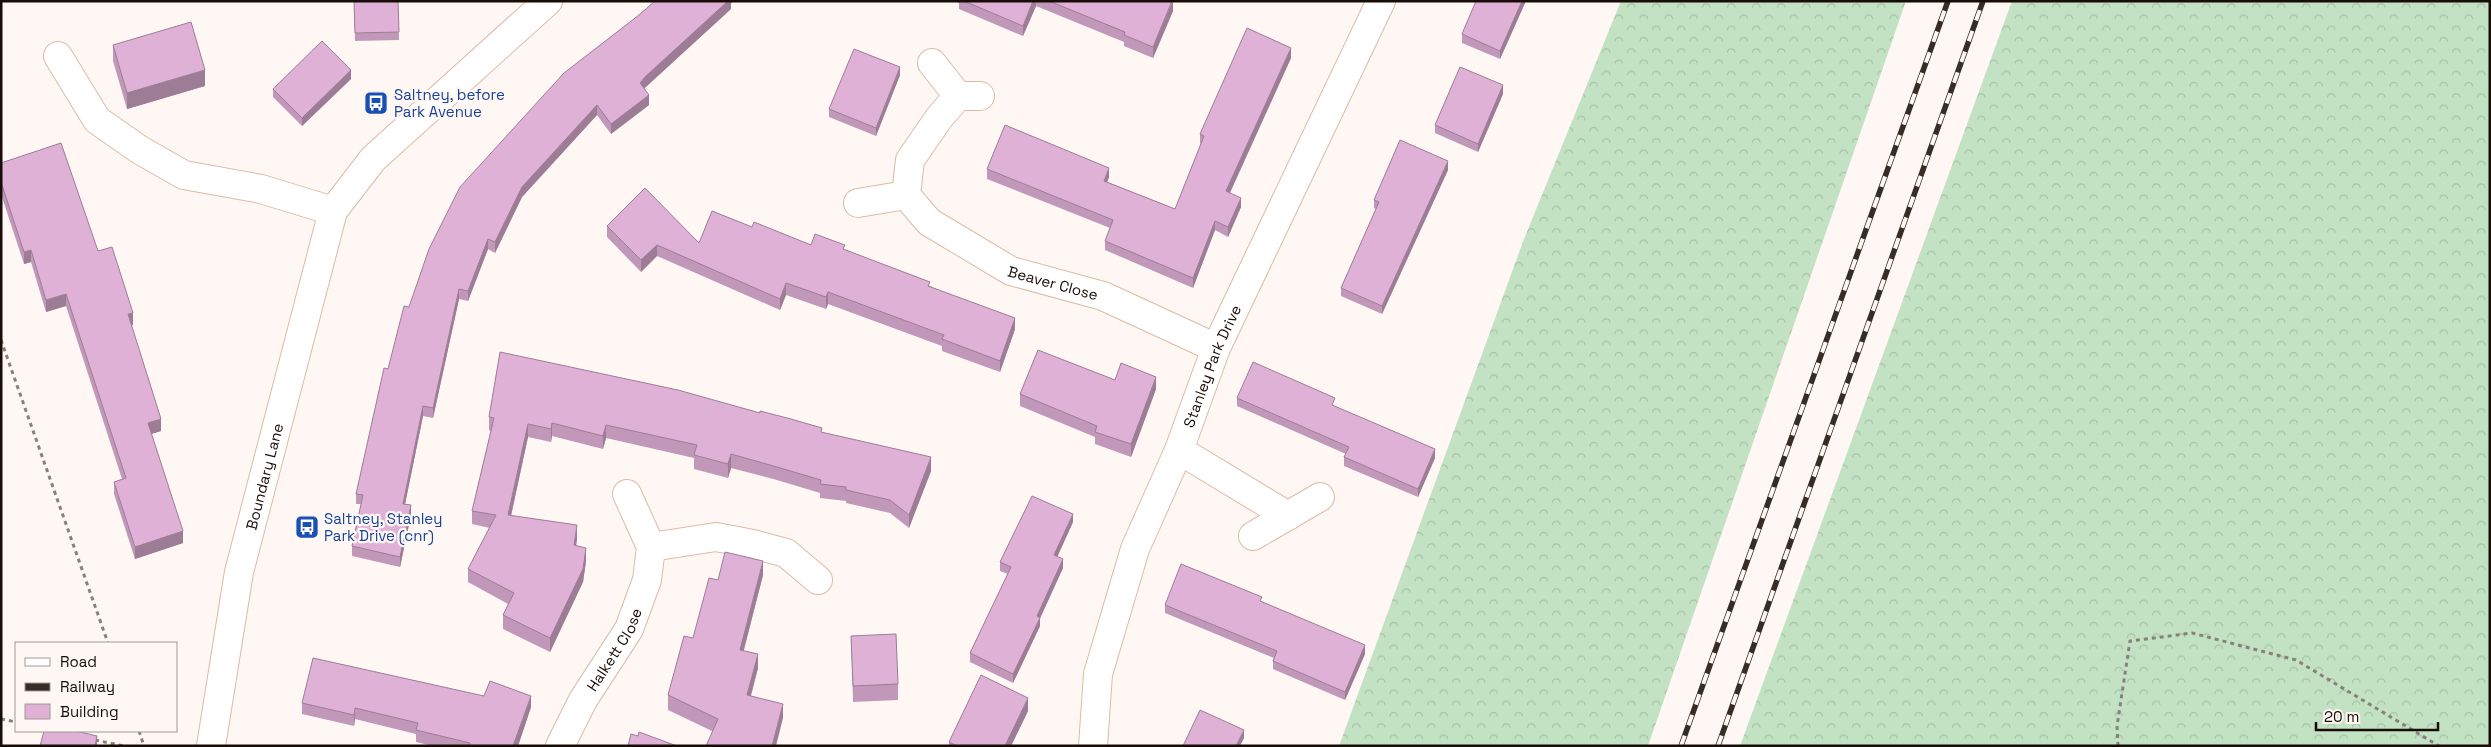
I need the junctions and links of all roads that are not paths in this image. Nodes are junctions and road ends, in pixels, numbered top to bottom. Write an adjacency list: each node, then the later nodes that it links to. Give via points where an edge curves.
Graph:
1 (1381, 1): 8 (street, Stanley Park Drive)
2 (540, 4): 7 (street, Boundary Lane, via 374,159)
3 (58, 56): 7 (street, via 97,120 184,175 261,189)
4 (932, 63): 5 (street, via 969,96 939,118 910,160)
5 (906, 195): 6 (street); 8 (street, Beaver Close, via 928,222 1010,271 1103,296)
6 (858, 203)
7 (334, 211): 16 (street, Boundary Lane, via 239,572)
8 (1216, 348): 9 (street, Stanley Park Drive)
9 (1180, 450): 12 (street); 18 (street, Stanley Park Drive, via 1135,550 1101,665)
10 (626, 494): 14 (street)
11 (1320, 497): 12 (street)
12 (1288, 516): 13 (street)
13 (1253, 536)
14 (651, 547): 15 (street, via 716,537 753,544 786,553); 17 (street, Halkett Close, via 647,580 629,628 582,700)
15 (818, 580)
16 (211, 746)
17 (560, 746)
18 (1092, 746)

